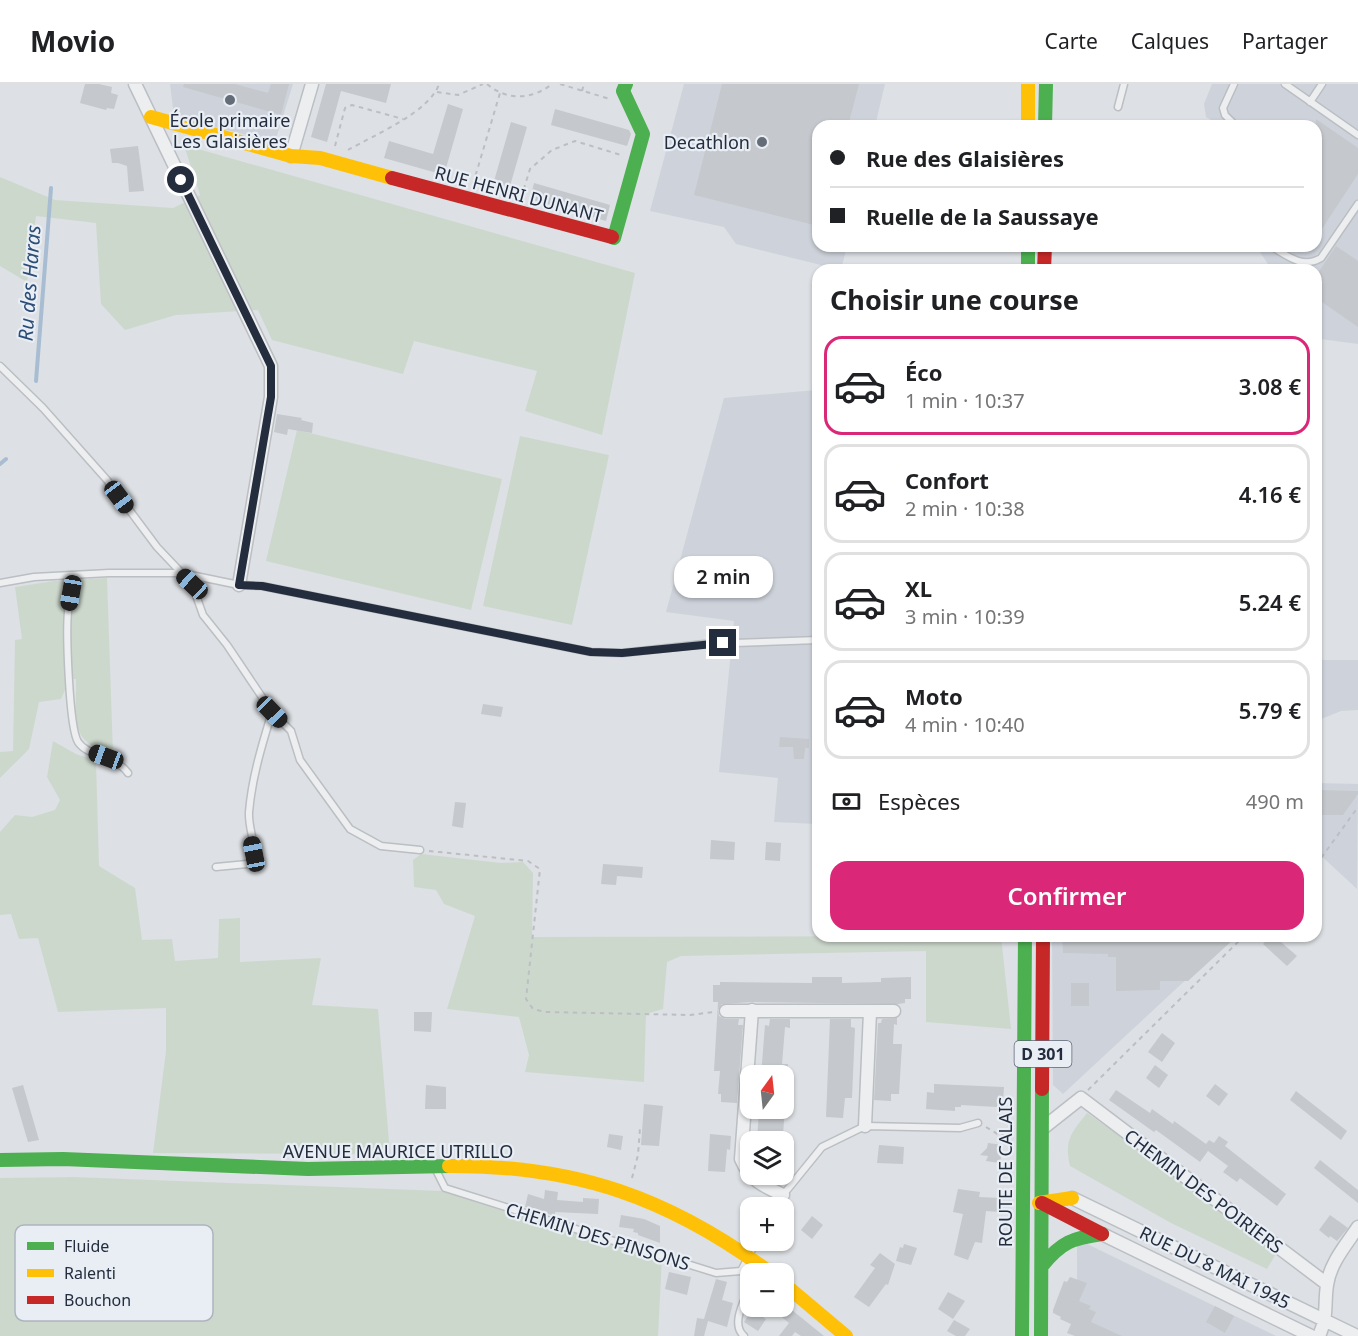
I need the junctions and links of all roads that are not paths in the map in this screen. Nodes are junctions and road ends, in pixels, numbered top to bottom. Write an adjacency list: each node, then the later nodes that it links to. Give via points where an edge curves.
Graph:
1 (135, 84): 12 (street)
2 (312, 84): 17 (street)
3 (626, 84): 17 (main road, RUE HENRI DUNANT, via 624,91 643,134 614,238 320,158)
4 (1028, 84): 13 (main road)
5 (1047, 84): 14 (main road)
6 (1124, 84): 11 (lane)
7 (1234, 84): 15 (lane, via 1223,108)
8 (1285, 84): 10 (lane)
9 (1322, 84): 10 (lane)
10 (1310, 102): 16 (lane)
11 (1118, 107)
12 (151, 117): 17 (main road, RUE HENRI DUNANT); 24 (street, via 271,366 271,397)
13 (1028, 120)
14 (1046, 120)
15 (1230, 120)
16 (1358, 135)
17 (291, 156)
18 (1358, 204): 19 (lane, via 1321,258 1301,262)
19 (1283, 252)
20 (0, 366): 21 (lane, via 106,480)
21 (181, 573): 22 (lane); 24 (lane); 26 (lane, via 192,584 203,615)
22 (74, 575): 23 (lane); 27 (lane, via 68,612 71,718 78,741 87,750 122,765)
23 (0, 583)
24 (239, 585): 25 (lane, via 262,586 591,652)
25 (812, 640)
26 (272, 712): 28 (lane, via 291,731 300,760 350,829 381,846); 29 (lane, via 254,771 248,825 254,859 247,864)
27 (128, 773)
28 (420, 850)
29 (216, 867)
30 (1025, 942): 44 (main road, ROUTE DE CALAIS / D 301)
31 (1042, 942): 38 (main road, ROUTE DE CALAIS / D 301)
32 (752, 1010): 33 (street); 35 (street); 42 (street, via 741,1159 746,1172)
33 (726, 1011)
34 (894, 1011): 35 (street)
35 (870, 1012): 37 (street)
36 (978, 1123): 37 (lane, via 960,1128)
37 (865, 1126): 42 (lane, via 822,1147)
38 (1043, 1128): 41 (main road, ROUTE DE CALAIS / D 301); 53 (street, CHEMIN DES POIRIERS, via 1081,1098)
39 (0, 1160): 40 (main road, AVENUE MAURICE UTRILLO, via 292,1169)
40 (434, 1167): 49 (main road, AVENUE MAURICE UTRILLO, via 526,1170 629,1192 696,1222); 49 (lane, CHEMIN DES PINSONS, via 445,1188 716,1273 741,1271)
41 (1043, 1172): 43 (main road); 45 (main road, ROUTE DE CALAIS / D 301)
42 (783, 1195)
43 (1072, 1198): 45 (main road); 56 (street, RUE DU 8 MAI 1945)
44 (1022, 1203): 45 (main road); 59 (main road, ROUTE DE CALAIS / D 301)
45 (1042, 1203): 47 (main road); 52 (main road, ROUTE DE CALAIS / D 301)
46 (1358, 1227): 53 (street, via 1333,1264)
47 (1102, 1234): 52 (main road, via 1064,1242); 61 (street, RUE DU 8 MAI 1945)
48 (752, 1251): 49 (lane, CHEMIN DES PINSONS)
49 (749, 1256): 50 (lane); 51 (main road, AVENUE MAURICE UTRILLO)
50 (749, 1263)
51 (758, 1263)
52 (1042, 1266): 60 (main road, ROUTE DE CALAIS / D 301)
53 (1327, 1284): 56 (street)
54 (794, 1292): 58 (main road)
55 (740, 1314): 57 (lane, via 737,1323)
56 (1326, 1321): 62 (street); 63 (street, RUE DU 8 MAI 1945)
57 (744, 1336)
58 (846, 1336)
59 (1022, 1336)
60 (1041, 1336)
61 (1311, 1336)
62 (1319, 1336)
63 (1357, 1336)

